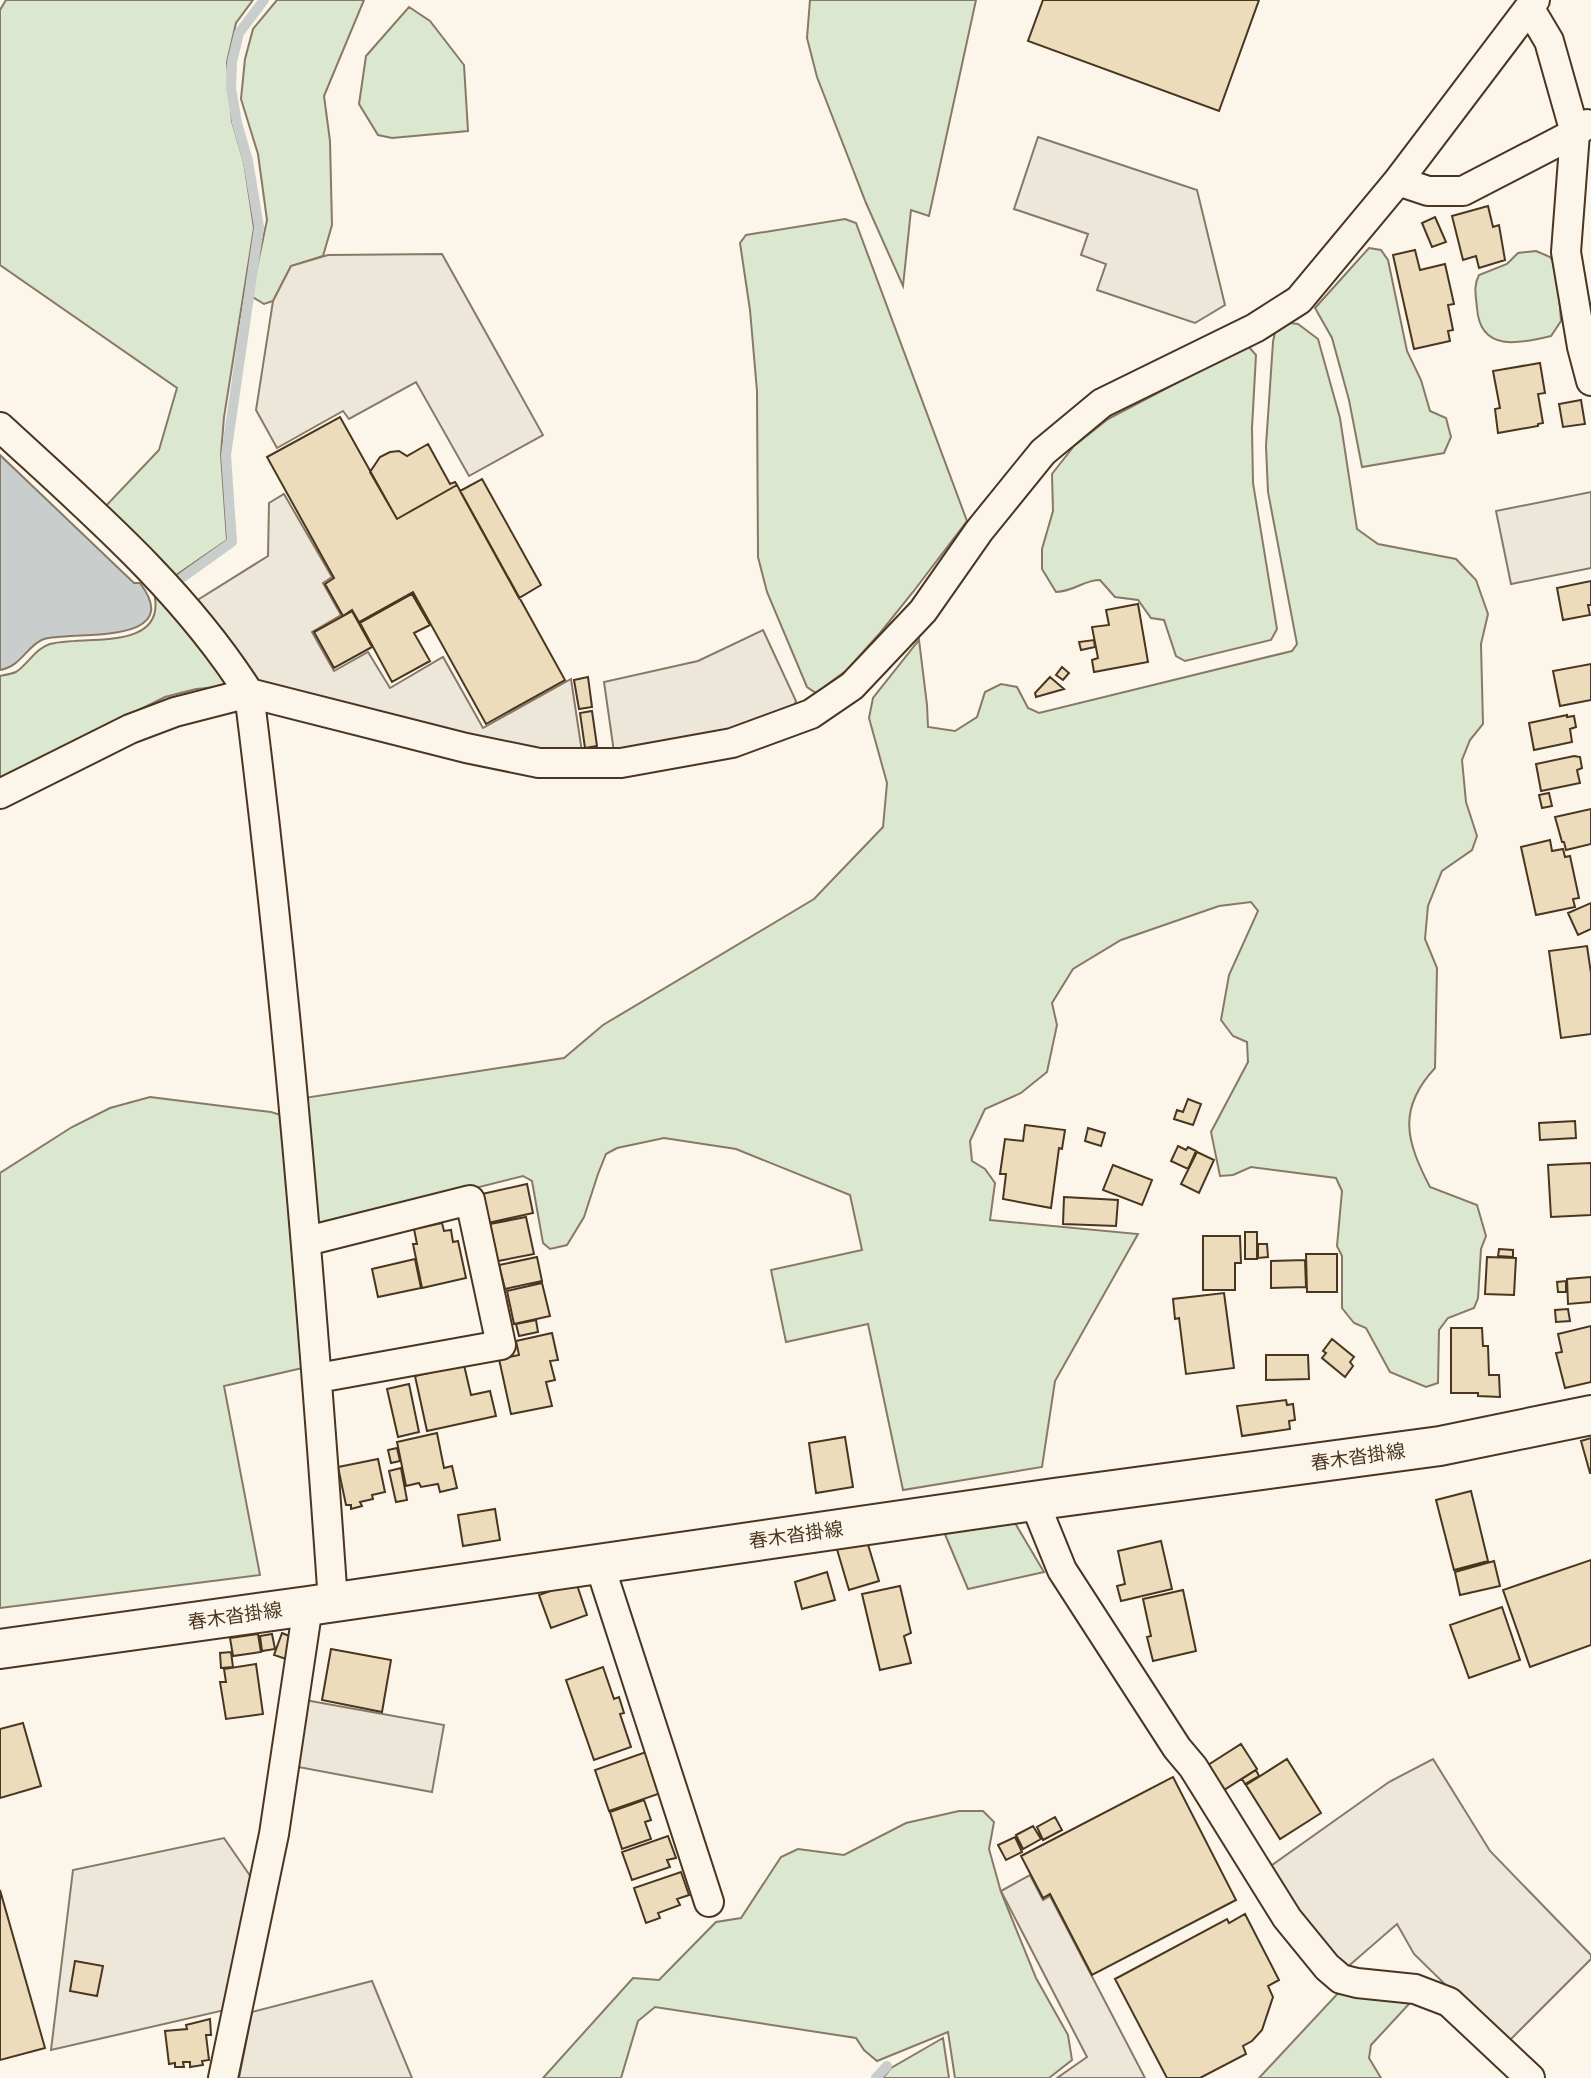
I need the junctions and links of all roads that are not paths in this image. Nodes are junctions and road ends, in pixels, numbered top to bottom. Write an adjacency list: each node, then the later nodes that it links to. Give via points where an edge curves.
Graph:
1 (1532, 5): 2 (street); 3 (street)
2 (1583, 127): 3 (street, via 1463,191 1428,191); 4 (street, via 1566,251)
3 (1398, 181): 6 (street, via 1299,300 1255,328 1102,403 1043,452 923,611 852,686 811,714 732,743 621,763 539,763)
4 (1591, 381)
5 (0, 427): 6 (street, via 155,574 225,655)
6 (249, 693): 7 (street, via 142,725); 8 (street)
7 (0, 793)
8 (307, 1241): 9 (street); 9 (street, via 470,1200 501,1345)
9 (318, 1378): 13 (street)
10 (1591, 1415): 11 (main road, 春木沓掛線, via 1440,1446)
11 (1034, 1501): 12 (main road, 春木沓掛線); 17 (street, via 1062,1570 1308,1945 1341,1979 1415,1989 1449,2002)
12 (599, 1563): 13 (main road, 春木沓掛線); 15 (street)
13 (321, 1604): 14 (main road, 春木沓掛線); 16 (street)
14 (0, 1649)
15 (709, 1902)
16 (223, 2078)
17 (1530, 2078)

